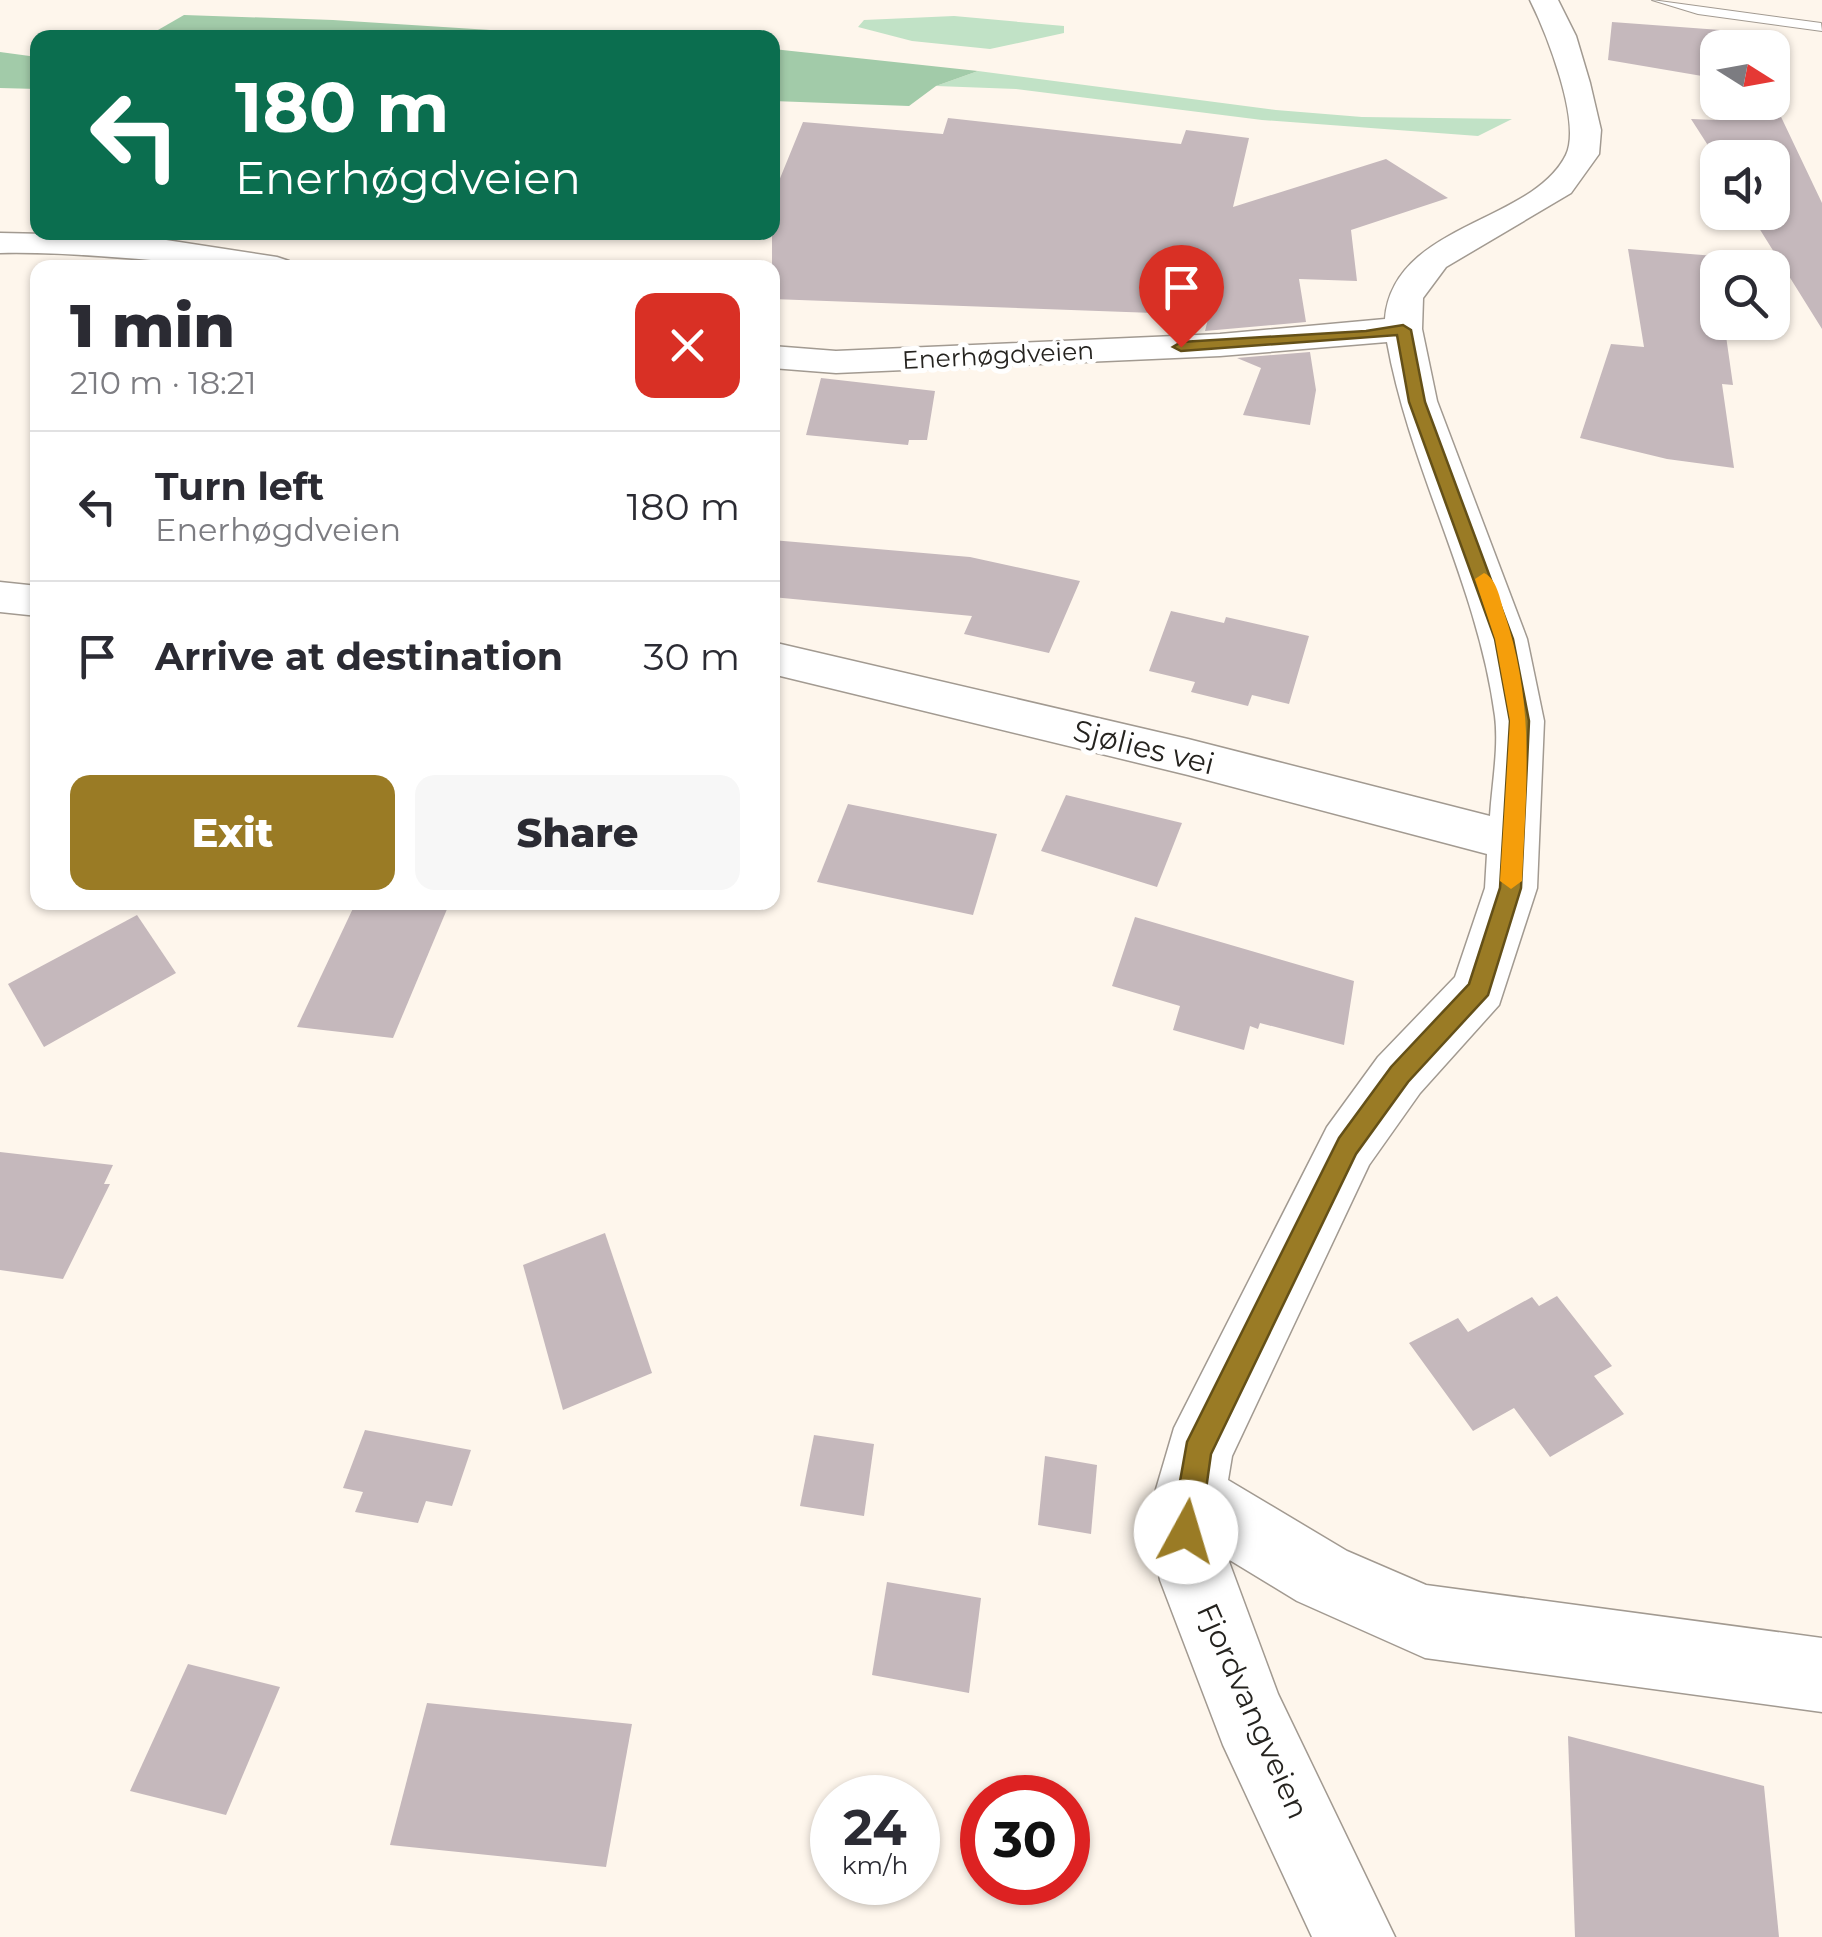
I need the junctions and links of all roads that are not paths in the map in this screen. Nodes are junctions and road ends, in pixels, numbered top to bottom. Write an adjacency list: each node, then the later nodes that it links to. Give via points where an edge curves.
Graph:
1 (1544, 0): 6 (street, Fjordvangveien, via 1575,83 1583,154 1559,186 1434,260 1406,298)
2 (1659, 0): 3 (lane)
3 (1820, 27)
4 (0, 243): 5 (street, via 113,243)
5 (242, 260)
6 (1403, 330): 7 (street, Enerhøgdveien, via 856,362); 11 (street, Fjordvangveien, via 1417,402 1504,639 1520,721)
7 (780, 357)
8 (0, 597): 9 (street)
9 (30, 599)
10 (780, 660): 11 (street, Sjølies vei)
11 (1515, 842): 12 (street, Fjordvangveien, via 1510,888 1480,989 1399,1075 1348,1146 1198,1452)
12 (1188, 1496): 13 (street, via 1322,1576 1426,1621); 14 (street, Fjordvangveien, via 1186,1532 1196,1580 1250,1718)
13 (1822, 1675)
14 (1354, 1937)

